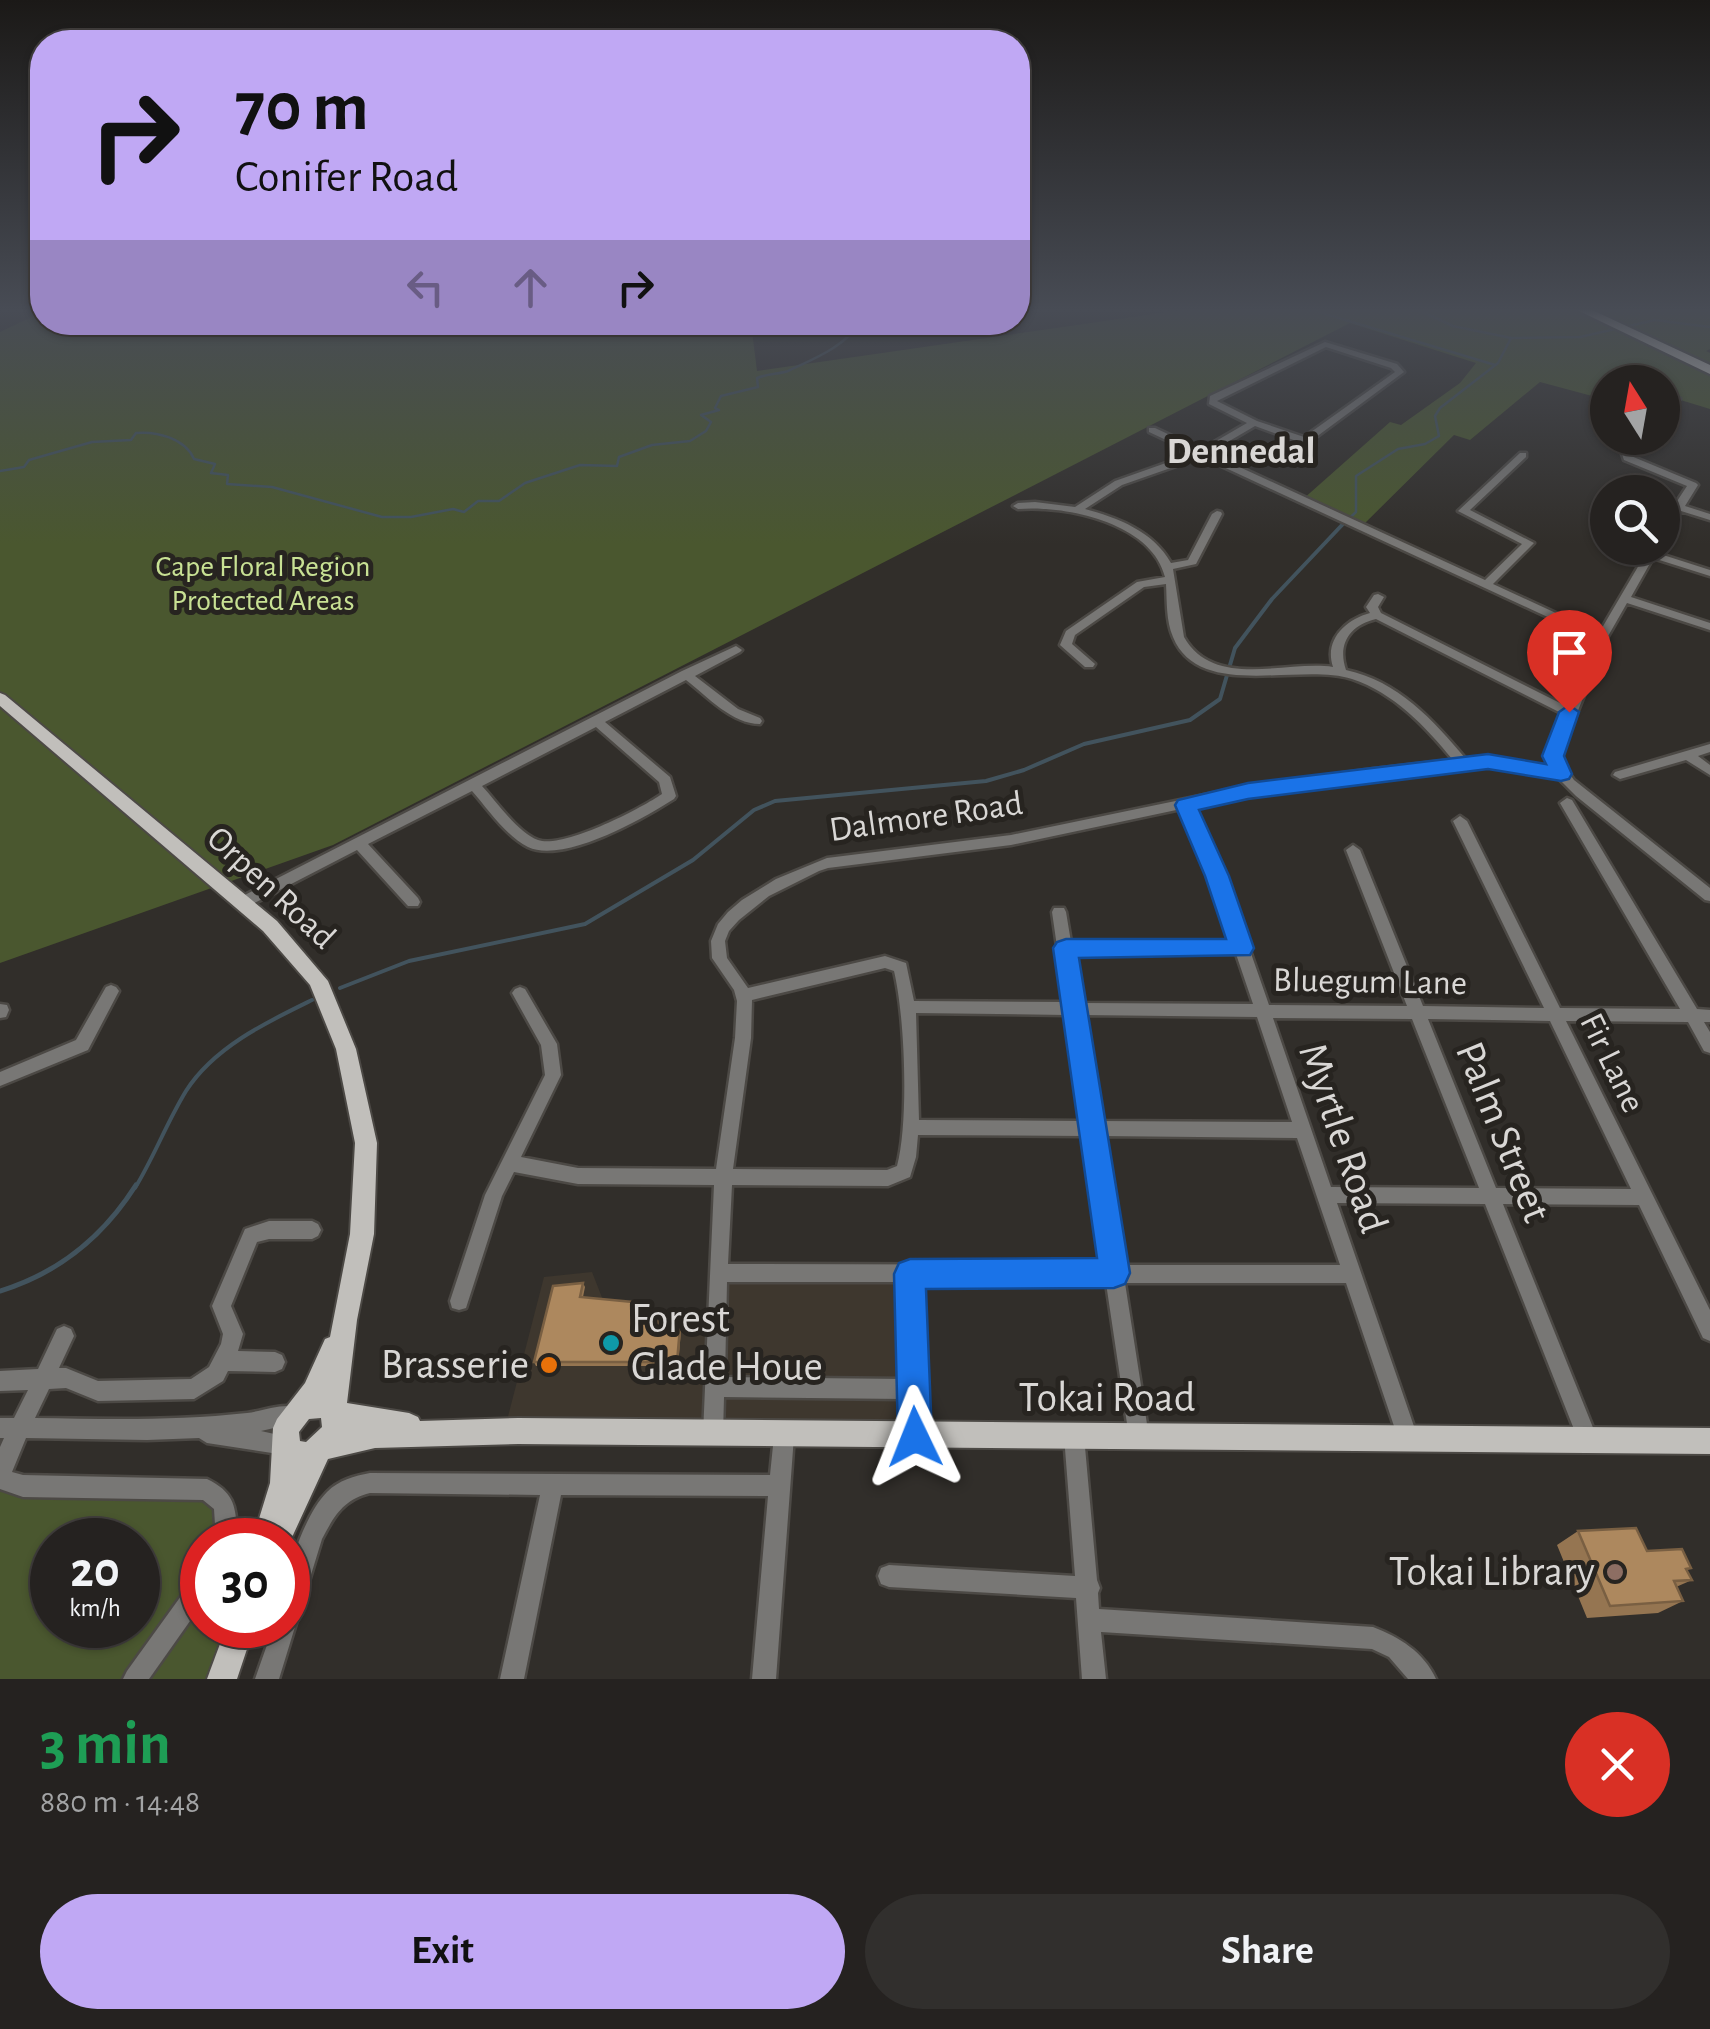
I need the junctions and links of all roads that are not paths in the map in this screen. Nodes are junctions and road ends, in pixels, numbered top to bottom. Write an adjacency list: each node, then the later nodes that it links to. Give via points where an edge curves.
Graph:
1 (1236, 387): 3 (street, via 1212,400 1214,406)
2 (1377, 387): 3 (street, via 1308,440)
3 (1254, 423): 5 (street)
4 (1152, 430): 5 (street)
5 (1202, 453): 13 (street, via 1124,479); 16 (street)
6 (1523, 455): 21 (street, via 1464,509 1529,543)
7 (1628, 455): 8 (street)
8 (1671, 475)
9 (1680, 478): 11 (street, via 1692,488)
10 (1018, 506): 13 (street)
11 (1680, 506)
12 (1680, 507): 15 (street)
13 (1080, 510): 20 (street, via 1143,540 1159,553)
14 (1216, 514): 20 (street, via 1192,562)
15 (1710, 517)
16 (1348, 521): 21 (street)
17 (1680, 562): 19 (street)
18 (1643, 565): 23 (street)
19 (1710, 573)
20 (1168, 574): 24 (street); 29 (street, via 1140,584 1070,633 1066,645)
21 (1486, 586): 27 (street)
22 (1378, 597): 25 (street, via 1372,607)
23 (1624, 598): 26 (street); 27 (street)
24 (1174, 615): 30 (street, via 1186,652 1222,670)
25 (1377, 616): 30 (street, via 1341,635); 33 (street)
26 (1710, 627)
27 (1601, 638): 33 (street)
28 (736, 650): 31 (street)
29 (1089, 664)
30 (1341, 673): 38 (street, via 1410,704)
31 (686, 674): 34 (street); 35 (street)
32 (0, 698): 50 (main road, Orpen Road)
33 (1569, 712): 40 (street, via 1553,756)
34 (595, 720): 42 (street); 42 (street, via 665,780 669,796 564,846 544,848)
35 (756, 721)
36 (1710, 748): 37 (street)
37 (1686, 754): 39 (street); 41 (street)
38 (1464, 764): 40 (street, Dalmore Road, via 1501,762); 44 (street, Dalmore Road)
39 (1710, 771)
40 (1561, 774): 48 (street)
41 (1620, 775)
42 (473, 784): 46 (street)
43 (1567, 804): 62 (street)
44 (1186, 805): 53 (street, Myrtle Road); 56 (street, Dalmore Road, via 805,870 755,900 720,935 721,961)
45 (1460, 821): 61 (street, Fir Lane)
46 (358, 842): 49 (street); 50 (street)
47 (1353, 850): 60 (street, Palm Street)
48 (1710, 896)
49 (413, 902)
50 (242, 903): 79 (main road, Orpen Road, via 287,941 318,981 363,1115 365,1211)
51 (1060, 912): 52 (street)
52 (1066, 948): 53 (street); 58 (street)
53 (1242, 948): 59 (street, Myrtle Road)
54 (111, 991): 64 (street, via 82,1045)
55 (520, 993): 68 (street, via 554,1066)
56 (745, 994): 57 (street, via 891,962 901,967); 69 (street)
57 (908, 1006): 58 (street, Bluegum Lane); 65 (street)
58 (1076, 1008): 59 (street, Bluegum Lane); 66 (street)
59 (1263, 1011): 60 (street, Bluegum Lane); 67 (street, Myrtle Road)
60 (1418, 1014): 61 (street, Bluegum Lane); 71 (street, Palm Street)
61 (1555, 1015): 62 (street, Bluegum Lane); 72 (street, Fir Lane)
62 (1701, 1016): 63 (street)
63 (1710, 1046)
64 (0, 1079)
65 (910, 1127): 66 (street); 69 (street, via 907,1166 897,1176)
66 (1093, 1129): 67 (street); 75 (street)
67 (1302, 1130): 70 (street, Myrtle Road)
68 (510, 1163): 69 (street, via 562,1175); 78 (street)
69 (724, 1178): 74 (street)
70 (1326, 1195): 71 (street); 77 (street, Myrtle Road)
71 (1490, 1196): 72 (street); 99 (street, Palm Street)
72 (1644, 1197): 80 (street, Fir Lane)
73 (312, 1230): 82 (street, via 260,1231 247,1240 221,1306 232,1334)
74 (721, 1273): 76 (street); 86 (street)
75 (1114, 1273): 76 (street); 77 (street); 97 (street)
76 (910, 1274): 87 (street)
77 (1353, 1274): 98 (street, Myrtle Road)
78 (459, 1301)
79 (345, 1320): 88 (main road, Orpen Road); 89 (main road, Orpen Road)
80 (1710, 1331)
81 (64, 1336): 85 (street)
82 (224, 1361): 83 (street); 85 (street, via 209,1380 186,1392 98,1391 66,1378)
83 (276, 1362)
84 (0, 1381): 85 (street)
85 (42, 1382): 90 (street)
86 (715, 1387): 87 (street); 93 (street)
87 (914, 1389): 96 (street)
88 (299, 1411): 89 (main road, via 321,1403); 91 (street, via 258,1423); 101 (main road, via 286,1428)
89 (334, 1412): 92 (main road, Tokai Road); 102 (main road, via 334,1433)
90 (10, 1428): 91 (street); 106 (street, via 0,1474 6,1483 207,1490 224,1504)
91 (177, 1429): 101 (street)
92 (444, 1432): 93 (main road, Tokai Road); 102 (main road, Tokai Road, via 368,1436)
93 (713, 1434): 94 (main road, Tokai Road)
94 (784, 1436): 96 (main road, Tokai Road); 104 (street)
95 (1074, 1436): 96 (main road, Tokai Road); 97 (main road, Tokai Road); 111 (street)
96 (915, 1437)
97 (1139, 1437): 98 (main road, Tokai Road)
98 (1408, 1438): 99 (main road, Tokai Road)
99 (1588, 1440): 100 (main road, Tokai Road)
100 (1710, 1441)
101 (286, 1447): 102 (main road, via 303,1456); 107 (main road)
102 (321, 1449): 108 (main road)
103 (553, 1485): 104 (street); 105 (street, via 362,1484 341,1492); 119 (street)
104 (779, 1486): 120 (street)
105 (328, 1508): 109 (street)
106 (225, 1518)
107 (273, 1518)
108 (287, 1518)
109 (310, 1557)
110 (889, 1576): 111 (street)
111 (1089, 1588): 113 (street)
112 (180, 1617): 116 (street)
113 (1090, 1620): 121 (street); 122 (street, via 1373,1638 1397,1649)
114 (233, 1648): 117 (main road)
115 (277, 1648): 118 (street)
116 (135, 1679)
117 (222, 1679)
118 (267, 1679)
119 (512, 1679)
120 (764, 1679)
121 (1094, 1679)
122 (1424, 1679)

